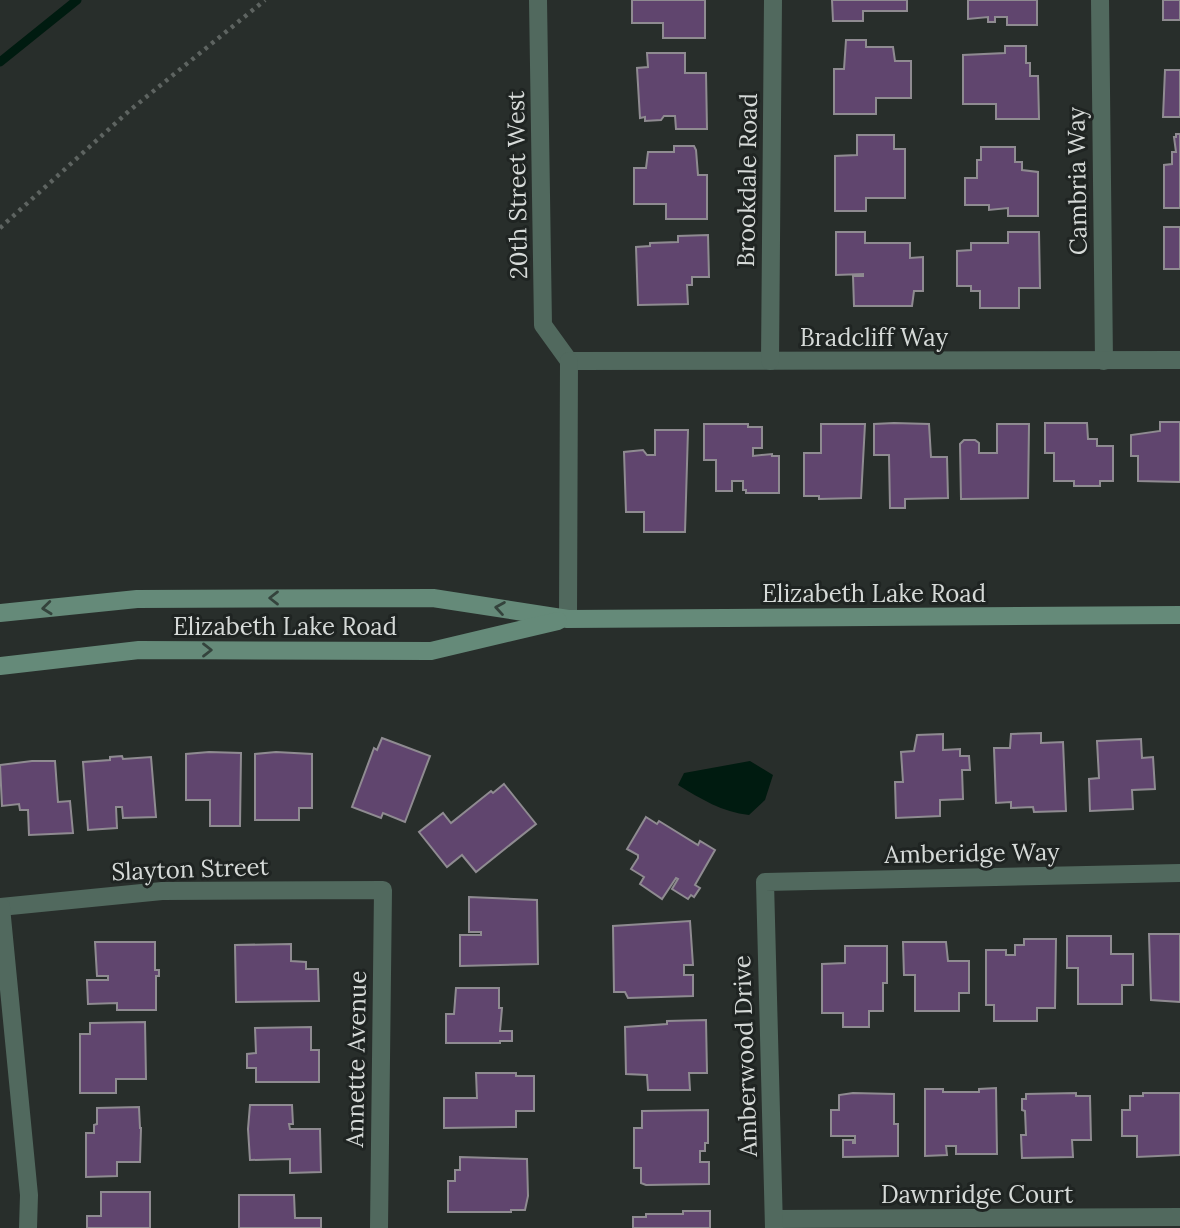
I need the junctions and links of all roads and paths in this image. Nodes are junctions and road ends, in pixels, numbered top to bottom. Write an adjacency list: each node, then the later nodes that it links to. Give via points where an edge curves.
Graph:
1 (265, 0): 5 (path, via 130,111)
2 (538, 0): 7 (street, 20th Street West, via 543,325)
3 (773, 0): 8 (street, Brookdale Road)
4 (1100, 0): 9 (street, Cambria Way)
5 (0, 228)
6 (1180, 360): 9 (street, Bradcliff Way)
7 (569, 361): 8 (street, Bradcliff Way); 12 (street)
8 (770, 361): 9 (street, Bradcliff Way)
9 (1104, 361)
10 (0, 613): 12 (main road, Elizabeth Lake Road, one-way to 10, via 433,598 137,599)
11 (1180, 615): 12 (main road, Elizabeth Lake Road)
12 (568, 619): 13 (main road, Elizabeth Lake Road, one-way to 12, via 139,650 431,651)
13 (0, 666)
14 (1180, 873): 15 (street, Amberidge Way)
15 (765, 883): 19 (street, Amberwood Drive)
16 (383, 890): 17 (street, Slayton Street, via 162,891); 21 (street, Annette Avenue)
17 (0, 907): 20 (street, via 29,1195)
18 (1180, 1217): 19 (street, Dawnridge Court)
19 (774, 1223)
20 (28, 1228)
21 (379, 1228)

